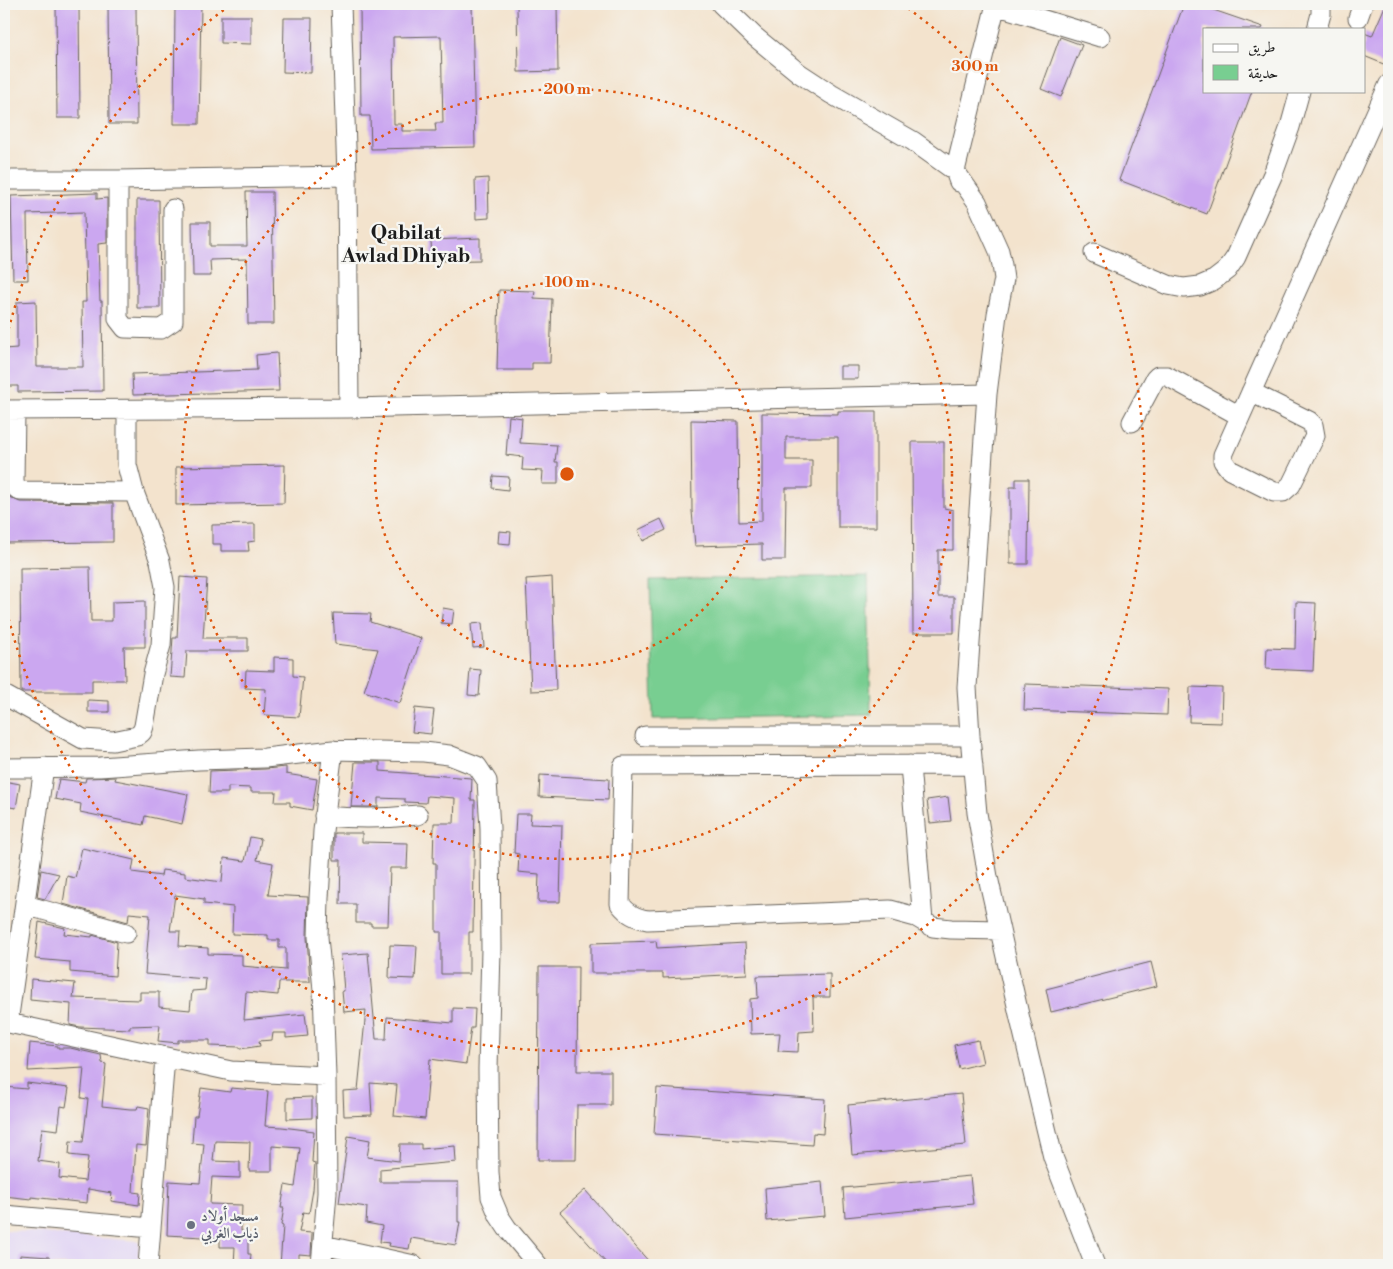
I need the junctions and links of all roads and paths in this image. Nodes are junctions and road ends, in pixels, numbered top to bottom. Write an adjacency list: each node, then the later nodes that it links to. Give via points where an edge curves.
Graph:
1 (341, 4): 10 (street)
2 (721, 4): 9 (street, via 799,73 912,141)
3 (1321, 4): 5 (street)
4 (996, 5): 6 (street); 9 (street)
5 (1317, 28)
6 (1100, 37)
7 (1389, 84): 15 (street)
8 (1300, 92): 14 (street, via 1282,150 1227,270 1200,286 1184,288 1168,285)
9 (955, 171): 16 (street, via 977,202 994,237 1002,265 1004,279)
10 (347, 176): 12 (street); 17 (street)
11 (4, 180): 12 (street)
12 (118, 180): 13 (street, via 118,319 125,328 162,329 173,321)
13 (173, 208)
14 (1094, 253)
15 (1251, 392): 20 (street); 20 (street, via 1313,425 1315,436 1288,489 1274,492 1226,466 1223,455)
16 (988, 394): 17 (street); 25 (street, via 967,687)
17 (349, 408): 19 (street)
18 (9, 410): 19 (street); 22 (street, via 14,481 20,491)
19 (127, 410): 22 (street, via 127,465)
20 (1240, 416): 21 (street, via 1162,375 1154,379)
21 (1132, 422)
22 (134, 492): 23 (street, via 160,561 165,587 161,645 142,732 113,741 83,739)
23 (4, 695)
24 (645, 736): 25 (street)
25 (970, 736): 28 (street)
26 (333, 750): 29 (street, via 265,758); 32 (street); 46 (street, via 393,750 449,755 477,766 487,781 491,949 490,1189 499,1216)
27 (910, 765): 28 (street); 34 (street); 34 (street, via 623,766 620,904 637,918 648,920 890,910)
28 (973, 765): 35 (street, via 979,822)
29 (44, 767): 30 (street); 33 (street)
30 (4, 768)
31 (418, 815): 32 (street, via 361,820)
32 (324, 816): 39 (street, via 318,936)
33 (25, 905): 36 (street); 37 (street)
34 (923, 921): 35 (street, via 951,929)
35 (1000, 930): 47 (street, via 1053,1157)
36 (126, 932)
37 (6, 1022): 38 (street)
38 (165, 1058): 39 (street, via 230,1072); 41 (street)
39 (326, 1076): 42 (street, via 327,1193)
40 (4, 1215): 41 (street)
41 (151, 1228): 43 (street)
42 (323, 1245): 44 (street); 45 (street)
43 (148, 1265)
44 (321, 1265)
45 (414, 1265)
46 (538, 1265)
47 (1095, 1265)

